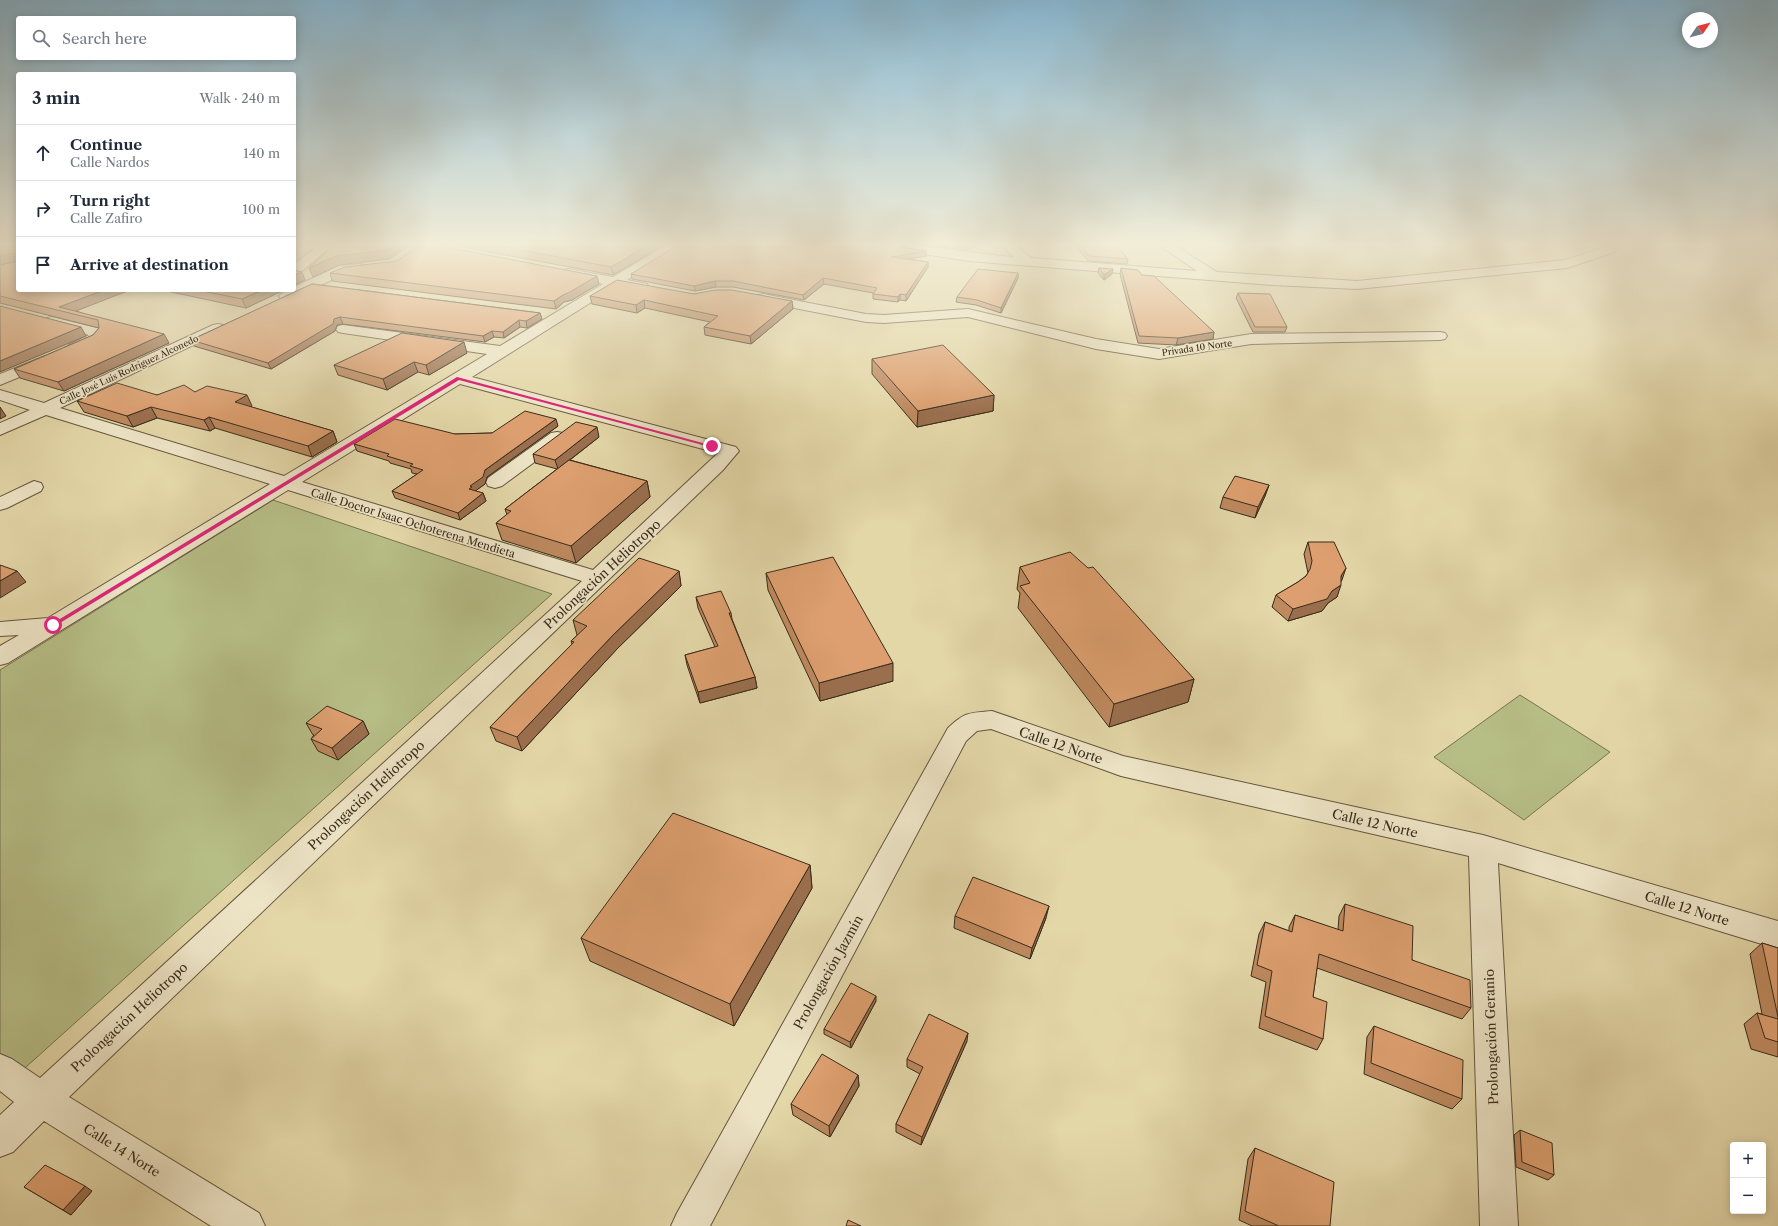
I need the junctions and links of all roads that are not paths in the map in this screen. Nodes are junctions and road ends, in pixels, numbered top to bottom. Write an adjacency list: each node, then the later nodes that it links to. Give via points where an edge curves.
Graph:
1 (585, 300): 4 (street)
2 (776, 300): 8 (street, Privada 10 Norte, via 866,318 968,313 1096,344 1159,354 1251,339)
3 (537, 313): 4 (street)
4 (560, 316): 9 (street)
5 (38, 317): 11 (street, via 96,332 96,336)
6 (233, 321): 13 (street, Calle José Luis Rodríguez Alconedo)
7 (343, 329): 9 (street)
8 (1440, 336)
9 (502, 351): 10 (street)
10 (458, 378): 14 (street); 17 (street)
11 (0, 380)
12 (0, 395): 13 (street, Calle Doctor Isaac Ochoterena Mendieta)
13 (46, 408): 15 (street, Calle José Luis Rodríguez Alconedo); 17 (street, Calle Doctor Isaac Ochoterena Mendieta)
14 (591, 412): 16 (street); 20 (street, Prolongación Heliotropo, via 730,451)
15 (0, 430)
16 (495, 482)
17 (285, 484): 20 (street, Calle Doctor Isaac Ochoterena Mendieta); 21 (street)
18 (34, 487): 19 (street)
19 (0, 504)
20 (596, 578): 28 (street, Prolongación Heliotropo)
21 (53, 625): 22 (street); 23 (street)
22 (0, 629)
23 (0, 657)
24 (970, 722): 25 (street, Calle 12 Norte, via 992,720 1121,766); 31 (street, Prolongación Jazmín, via 953,742)
25 (1483, 847): 26 (street, Calle 12 Norte); 32 (street, Prolongación Geranio)
26 (1778, 935)
27 (0, 1071): 28 (street, Calle 14 Norte)
28 (41, 1100): 29 (street, Prolongación Heliotropo); 30 (street, Calle 14 Norte)
29 (0, 1138)
30 (246, 1226)
31 (690, 1226)
32 (1499, 1226)

